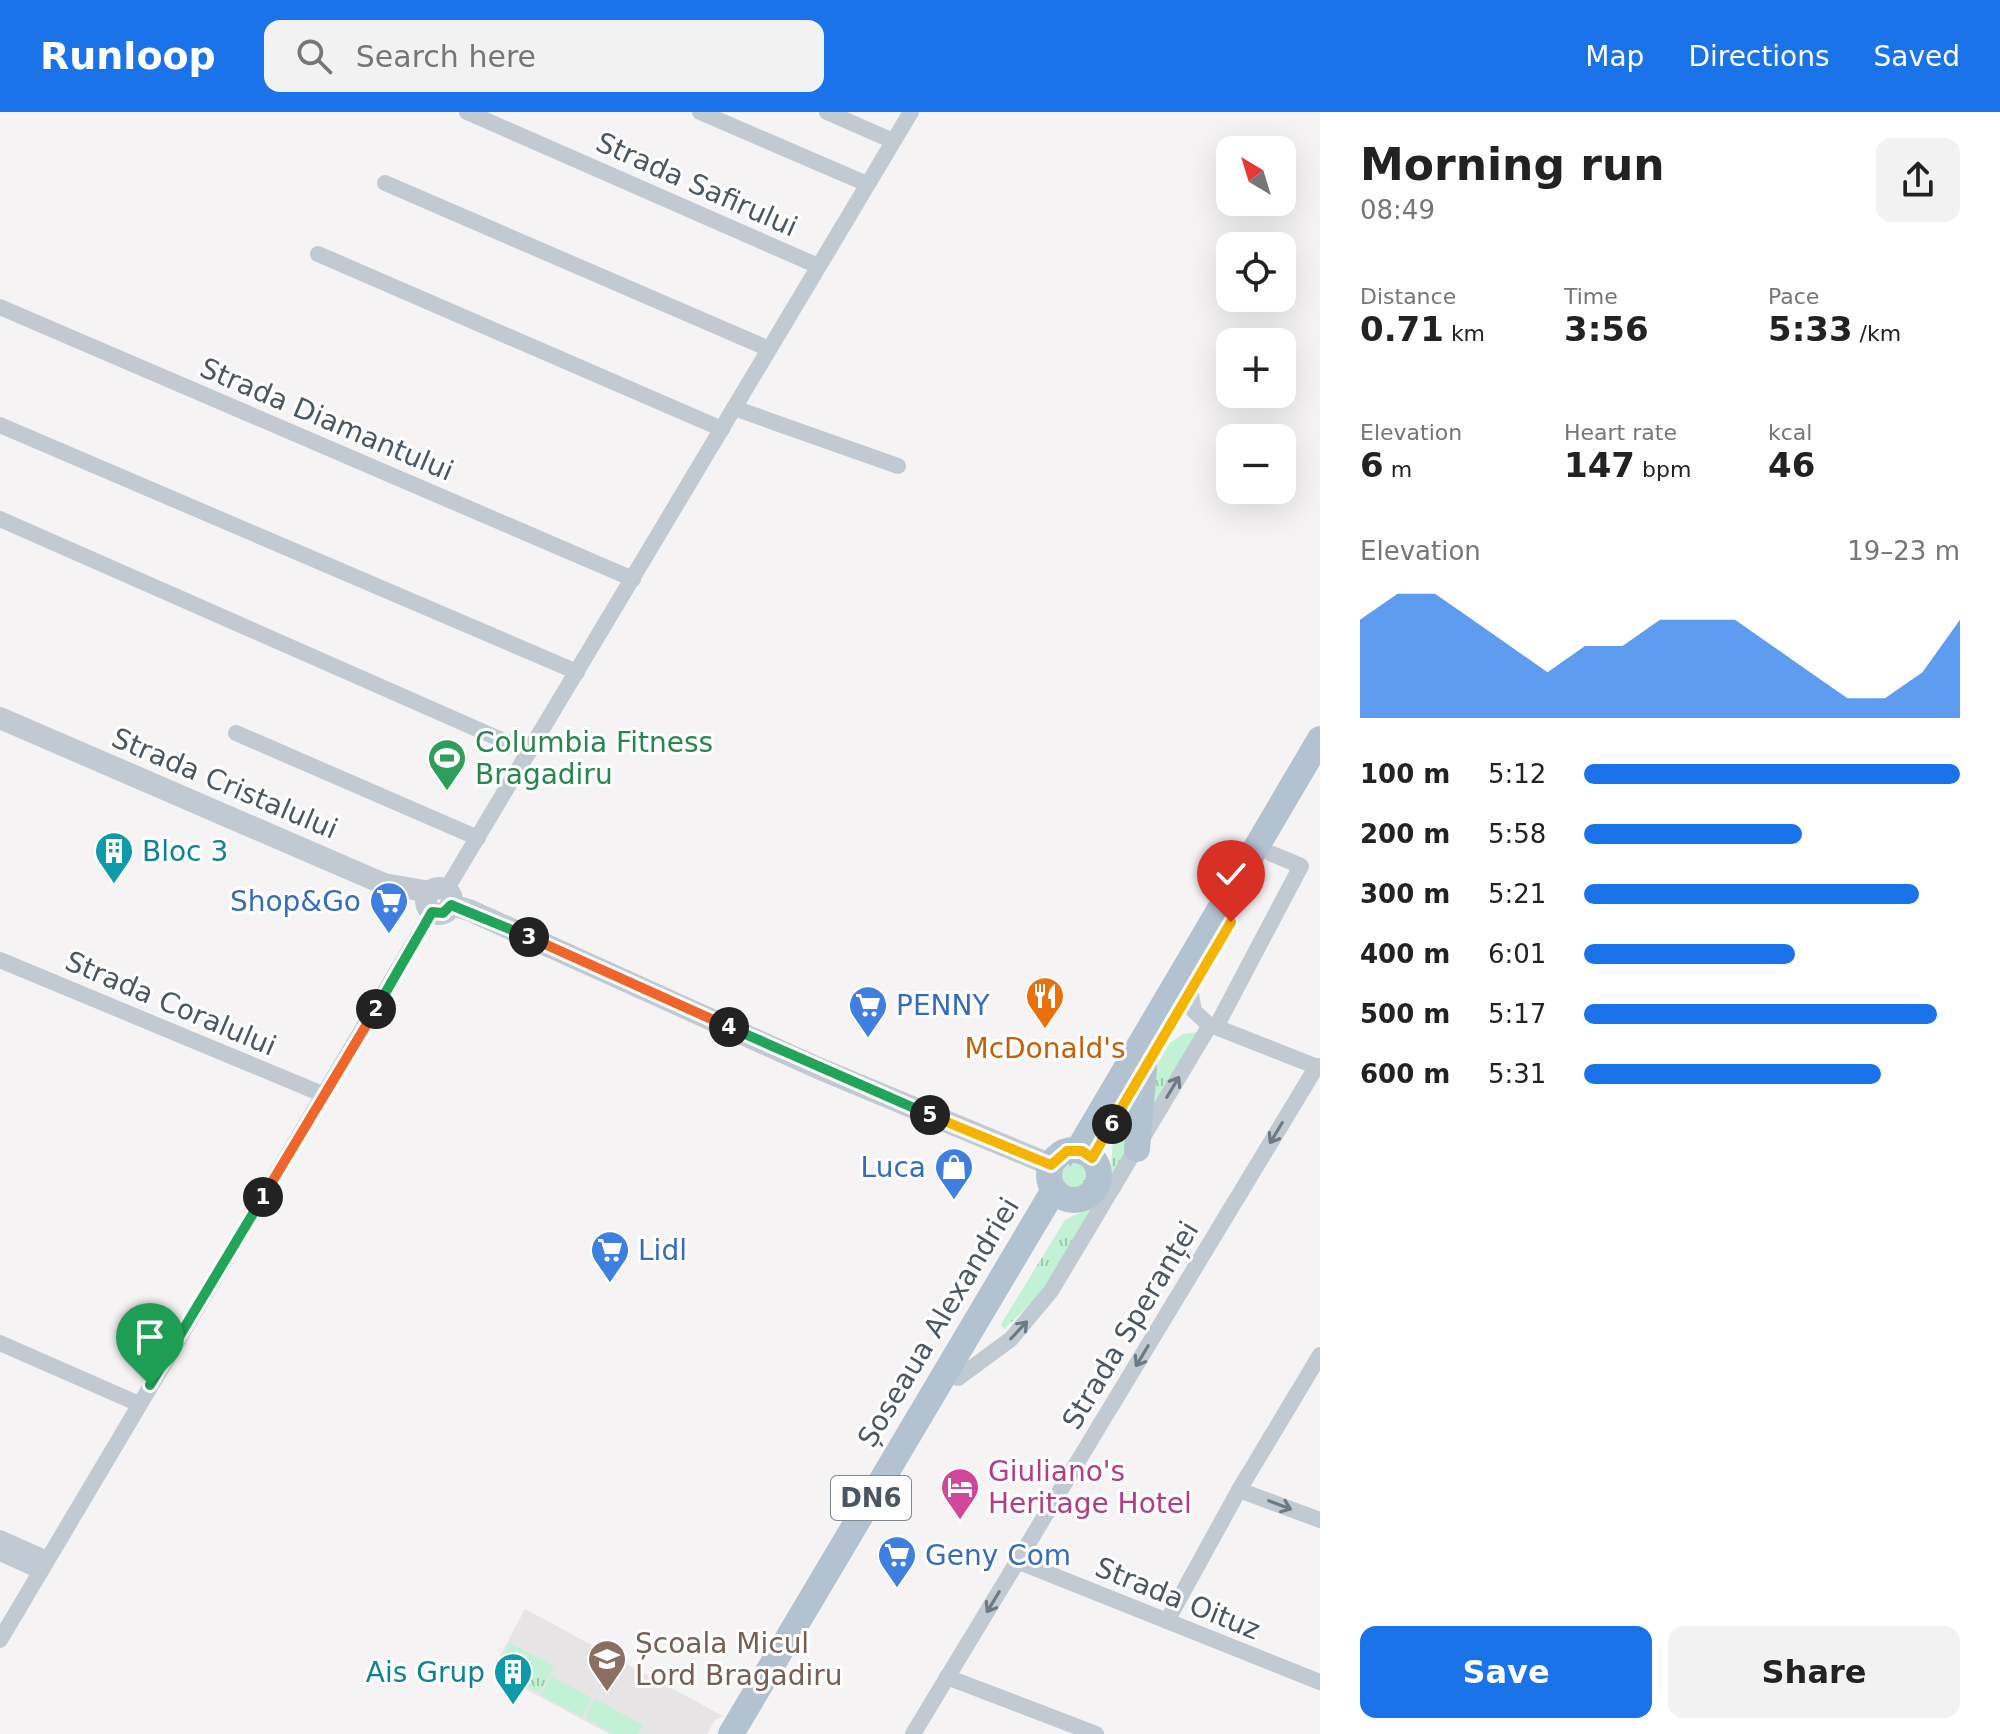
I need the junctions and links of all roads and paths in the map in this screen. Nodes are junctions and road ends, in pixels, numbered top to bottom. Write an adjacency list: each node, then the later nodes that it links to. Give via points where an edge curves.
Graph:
1 (467, 112): 9 (street, Strada Safirului)
2 (700, 112): 7 (street)
3 (827, 112): 5 (street)
4 (911, 112): 5 (street)
5 (893, 141): 7 (street)
6 (385, 183): 11 (street)
7 (867, 184): 9 (street)
8 (318, 254): 14 (street)
9 (818, 266): 11 (street)
10 (0, 307): 17 (street, Strada Diamantului)
11 (769, 349): 12 (street)
12 (734, 408): 14 (street); 15 (street)
13 (0, 425): 18 (street)
14 (722, 429): 17 (street)
15 (898, 466)
16 (0, 519): 23 (street)
17 (633, 579): 18 (street)
18 (577, 672): 23 (street)
19 (0, 718): 25 (street, Strada Cristalului)
20 (0, 727): 25 (street, Strada Cristalului)
21 (236, 733): 26 (street)
22 (1320, 739): 36 (main road, DN6)
23 (529, 752): 26 (street)
24 (1320, 772): 27 (main road, DN6)
25 (220, 818): 28 (street, Strada Cristalului, via 379,891)
26 (478, 838): 28 (street)
27 (1272, 854): 30 (main road, DN6); 31 (street, via 1301,866)
28 (437, 901): 34 (street); 37 (street, Strada Cristalului, via 469,910 818,1068)
29 (0, 960): 34 (street, Strada Coralului)
30 (1190, 989): 31 (street, via 1194,1011); 33 (main road, DN6)
31 (1211, 1026): 32 (street); 35 (street, one-way to 31)
32 (1318, 1067): 46 (street, Strada Speranței, one-way to 46)
33 (1144, 1068): 35 (main road); 36 (main road, DN6)
34 (322, 1094): 41 (street)
35 (1137, 1149): 40 (street, one-way to 35, via 995,1353 1035,1312)
36 (1085, 1154): 37 (main road, DN6, via 1060,1154); 37 (main road, DN6, via 1098,1174 1087,1196)
37 (1057, 1185): 40 (main road, Șoseaua Alexandriei / DN6); 53 (main road, Șoseaua Alexandriei / DN6)
38 (0, 1343): 41 (street)
39 (1320, 1355): 42 (street)
40 (958, 1378): 54 (main road, Șoseaua Alexandriei / DN6)
41 (139, 1404): 47 (street)
42 (1239, 1490): 43 (street, one-way to 43); 48 (street)
43 (1320, 1520)
44 (0, 1538): 47 (street)
45 (0, 1553): 47 (street)
46 (1017, 1561): 48 (street, Strada Oituz); 50 (street, Strada Speranței, one-way to 50)
47 (44, 1565): 49 (street)
48 (1167, 1621): 51 (street, Strada Oituz)
49 (0, 1640)
50 (947, 1677): 52 (street); 55 (street, Strada Speranței)
51 (1320, 1682)
52 (1070, 1730): 56 (street)
53 (731, 1734)
54 (747, 1734)
55 (913, 1734)
56 (1096, 1734)

